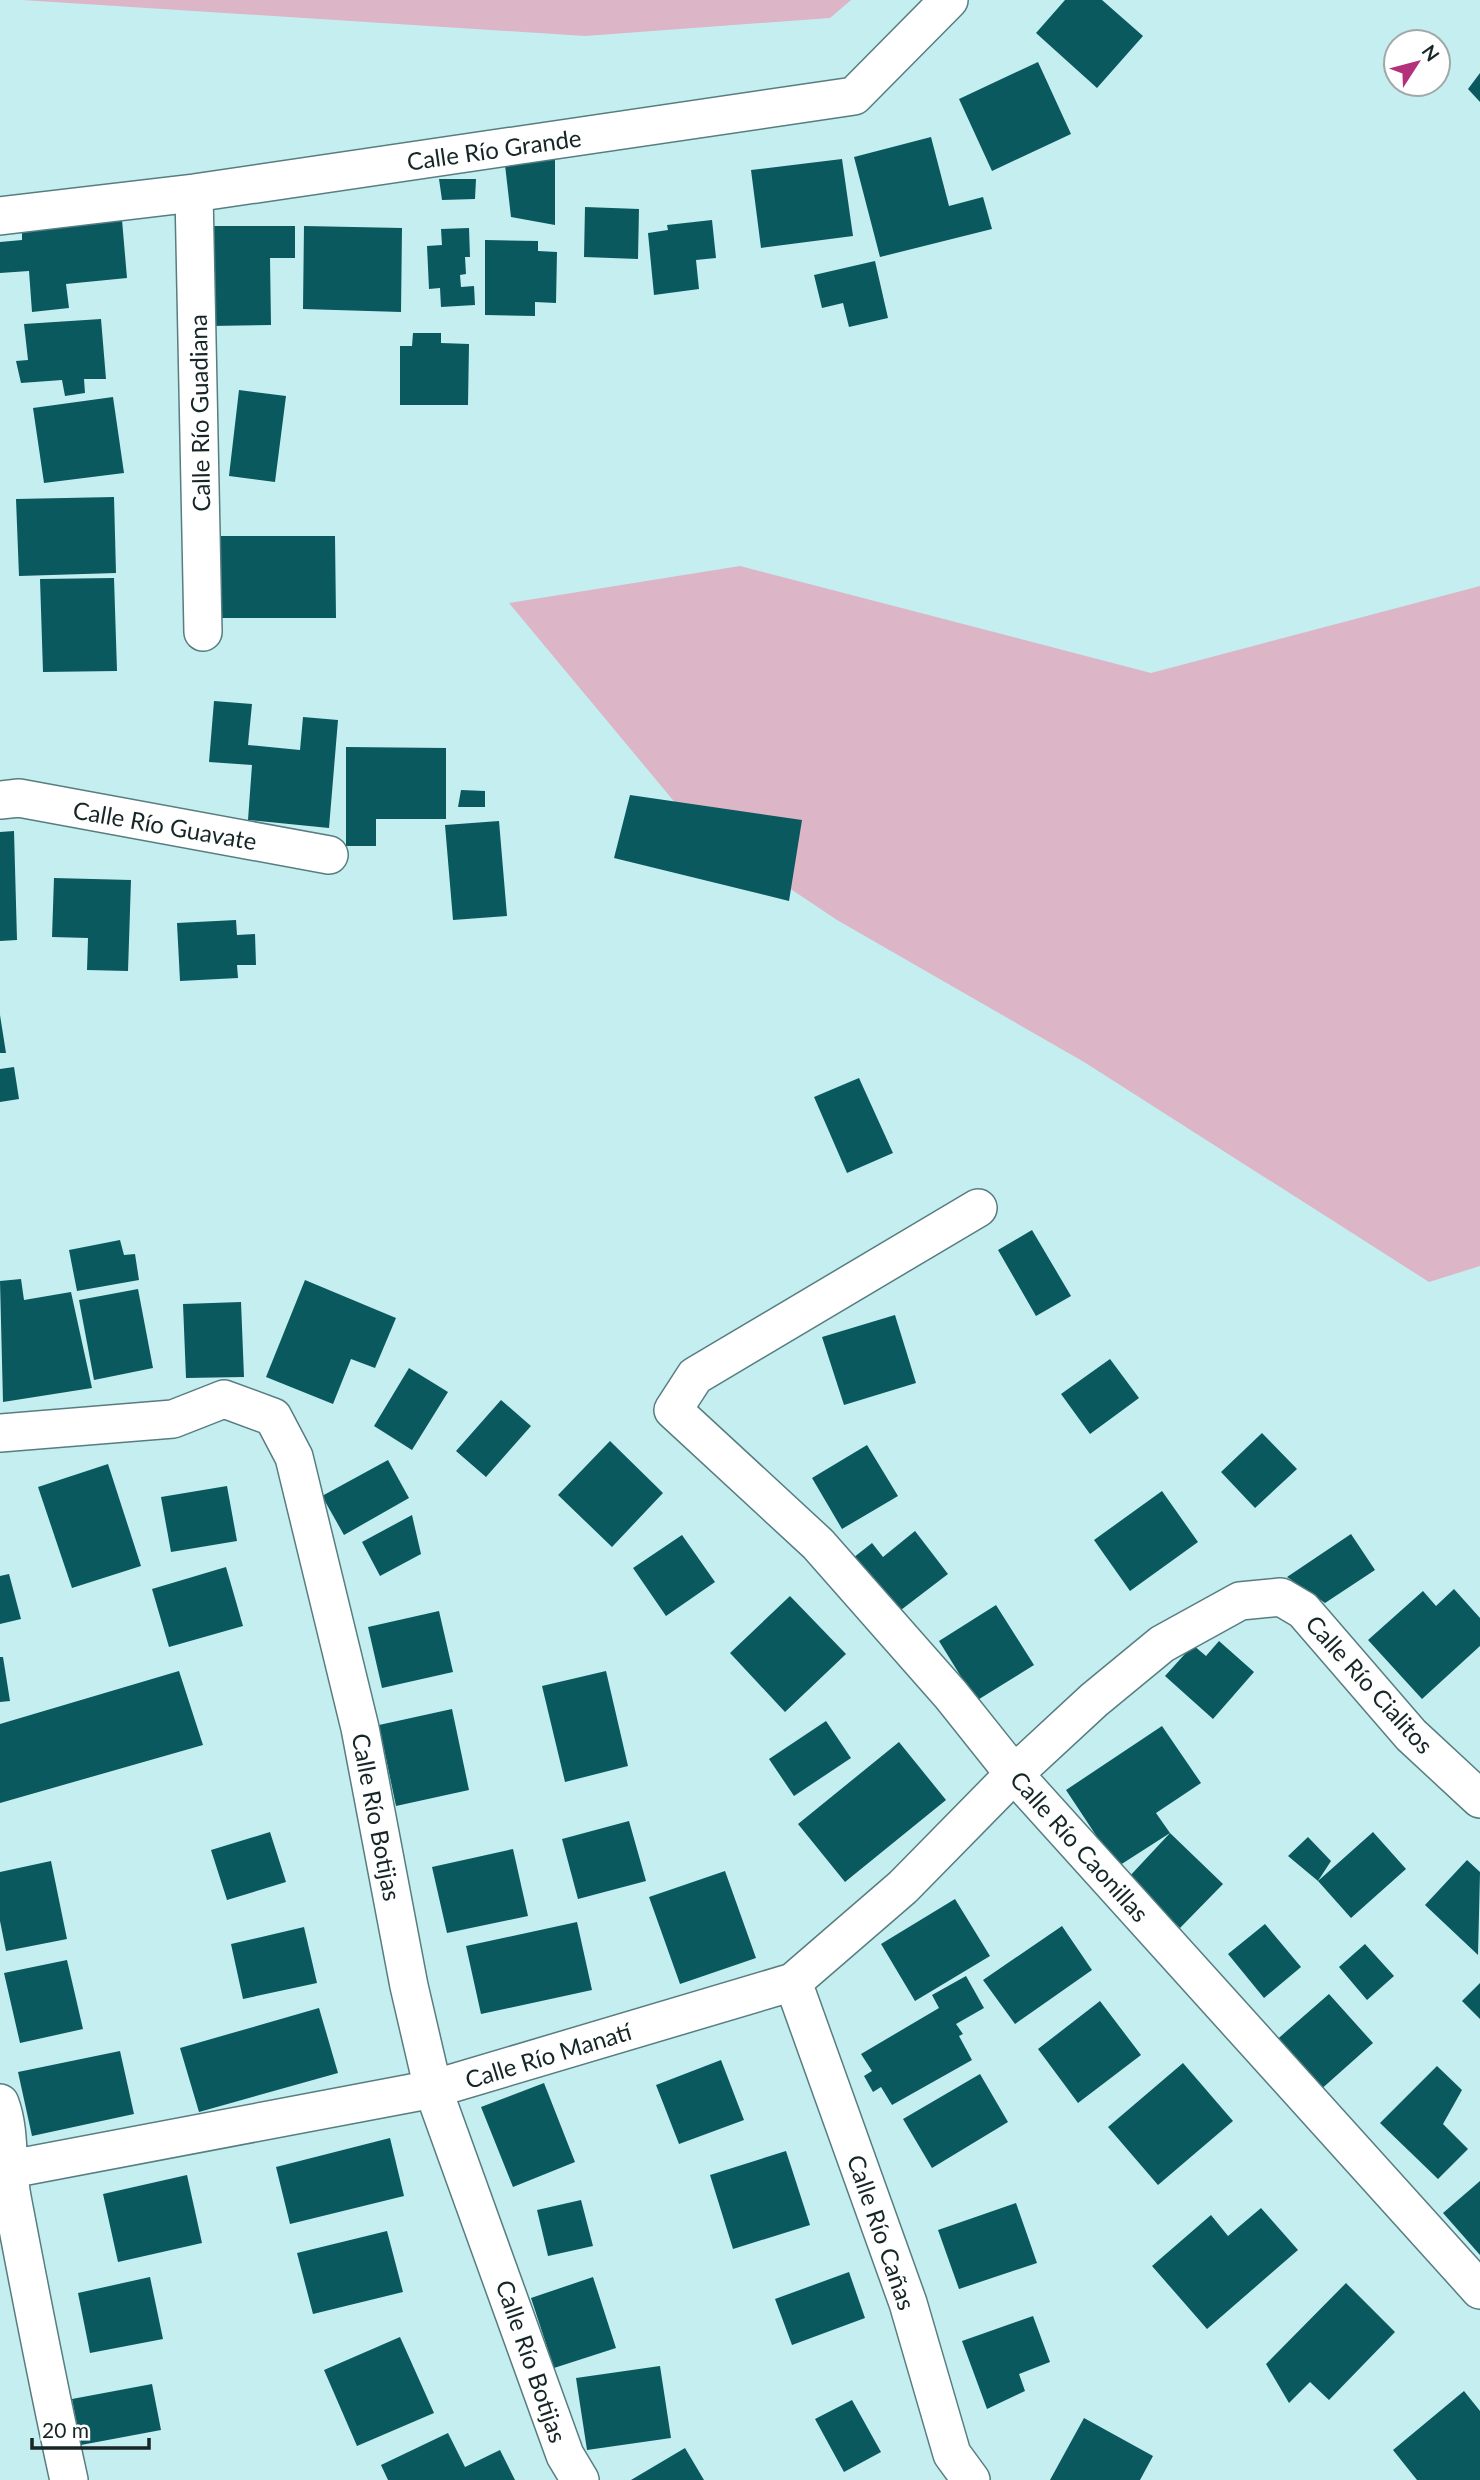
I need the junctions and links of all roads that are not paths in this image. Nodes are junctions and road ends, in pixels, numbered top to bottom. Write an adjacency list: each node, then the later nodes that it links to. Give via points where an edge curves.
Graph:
1 (949, 0): 2 (street, Calle Río Grande, via 854,96)
2 (194, 193): 3 (street, Calle Río Grande); 4 (street, Calle Río Guadiana)
3 (0, 216)
4 (203, 632)
5 (0, 800): 6 (street, Calle Río Guavate, via 19,798)
6 (329, 855)
7 (978, 1208): 9 (street, Calle Río Caonillas, via 695,1376 673,1410 818,1544)
8 (0, 1433): 12 (street, Calle Río Botijas, via 173,1419 224,1399 273,1417 294,1457 360,1728)
9 (1014, 1774): 10 (street, Calle Río Cialitos, via 1163,1644 1240,1601 1281,1597 1303,1610 1411,1735); 11 (street, Calle Río Manatí, via 904,1886); 15 (street, Calle Río Caonillas)
10 (1480, 1799)
11 (793, 1982): 12 (street, Calle Río Manatí); 18 (street, Calle Río Cañas, via 908,2303 952,2454)
12 (433, 2089): 14 (street, Calle Río Manatí); 17 (street, Calle Río Botijas, via 565,2455)
13 (0, 2103): 14 (street, via 6,2119)
14 (4, 2171): 16 (street)
15 (1480, 2290)
16 (69, 2480)
17 (580, 2480)
18 (971, 2480)

